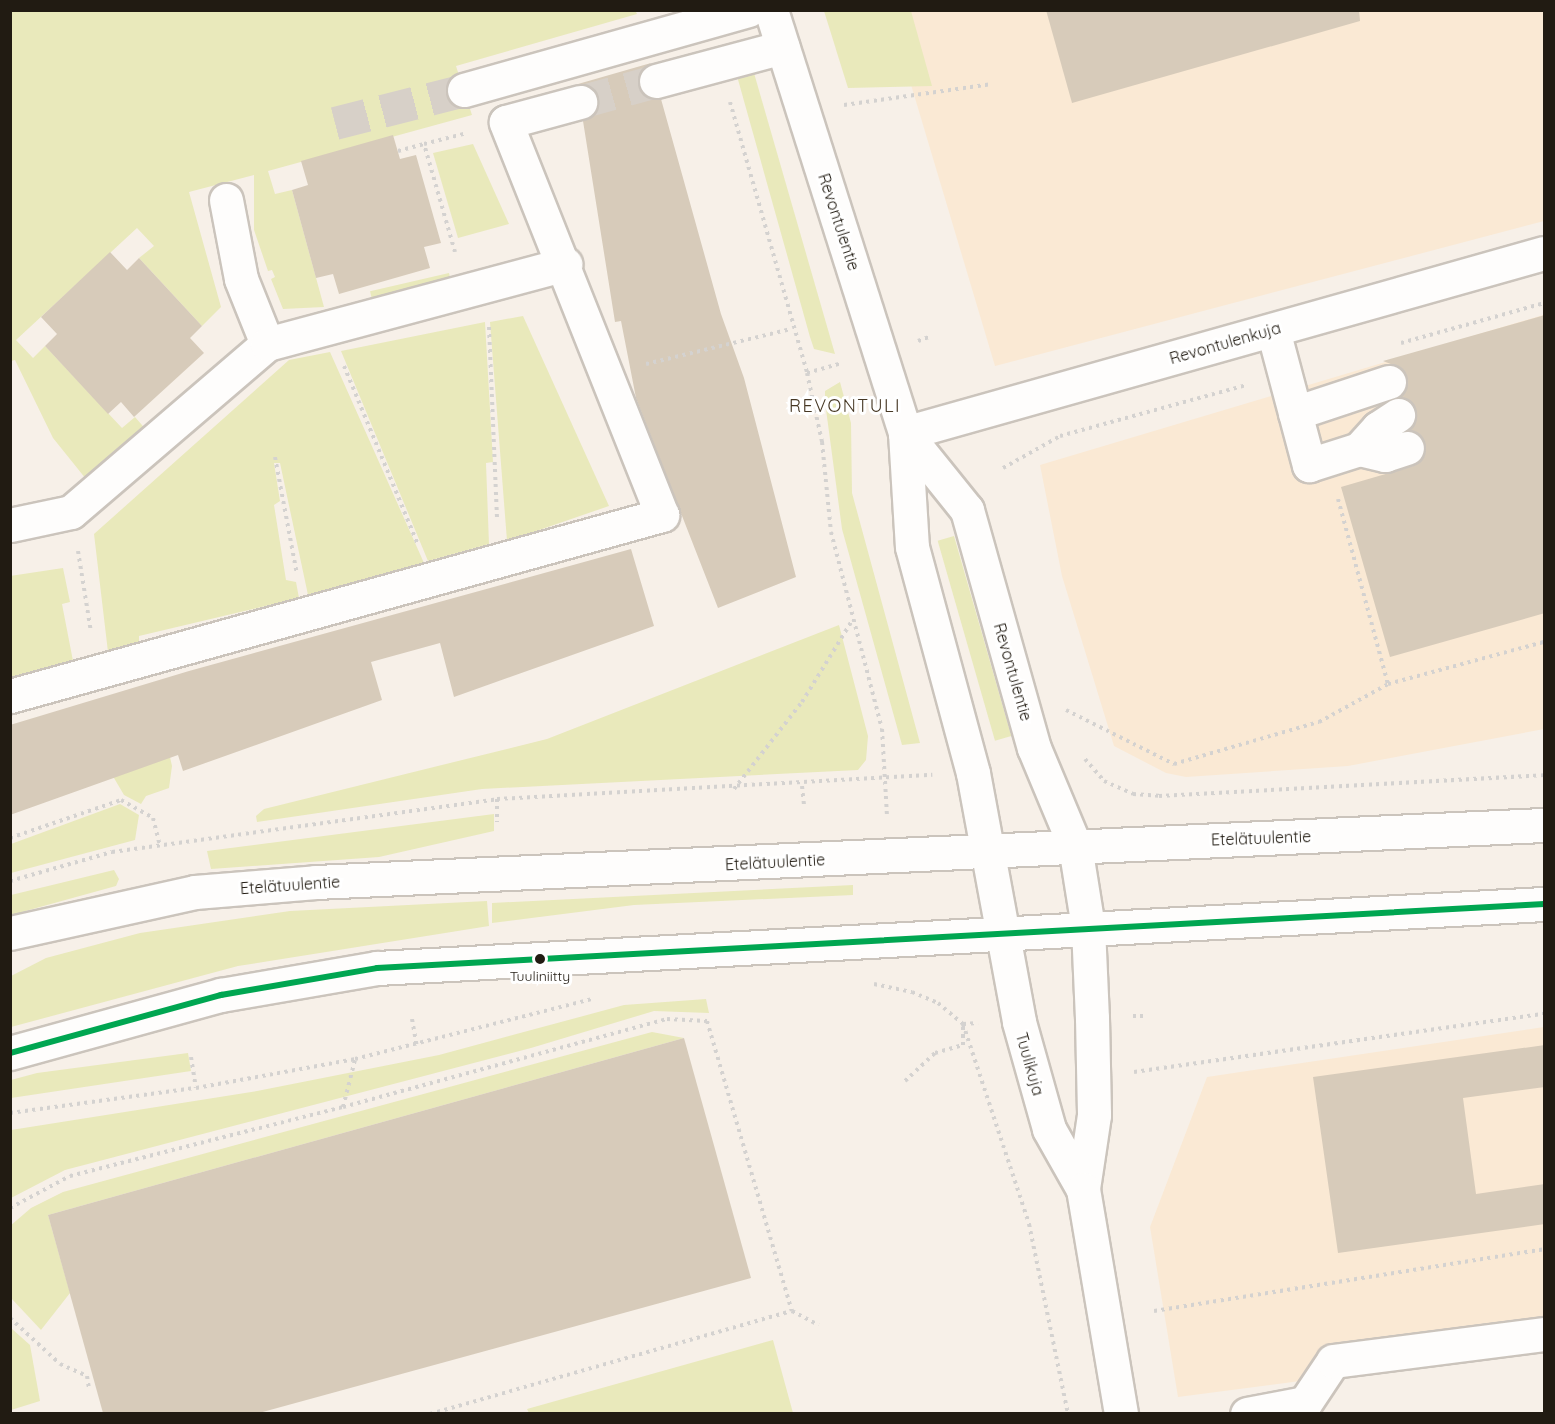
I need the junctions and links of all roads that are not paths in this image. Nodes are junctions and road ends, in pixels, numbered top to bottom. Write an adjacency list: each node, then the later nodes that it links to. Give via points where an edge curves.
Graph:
1 (748, 10): 5 (main road)
2 (771, 10): 3 (main road, Revontulentie)
3 (783, 47): 4 (main road); 15 (main road, Revontulentie)
4 (656, 81)
5 (464, 90)
6 (580, 102): 9 (main road, via 506,123)
7 (226, 200): 11 (main road, via 241,279)
8 (1545, 253): 10 (main road, Revontulenkuja)
9 (565, 264): 11 (main road); 19 (main road, via 662,515)
10 (1273, 330): 13 (main road); 15 (main road, Revontulenkuja)
11 (267, 344): 18 (main road, via 71,512)
12 (1389, 382): 13 (main road)
13 (1295, 413): 17 (main road, via 1309,465)
14 (1398, 415): 17 (main road, via 1378,428)
15 (905, 434): 21 (main road, Revontulentie, via 967,510 1042,765); 22 (main road, Revontulentie, via 912,547 974,773)
16 (1407, 448): 17 (main road, via 1385,455)
17 (1359, 449)
18 (12, 516)
19 (10, 696)
20 (1545, 825): 21 (main road, Etelätuulentie)
21 (1075, 846): 22 (main road, Etelätuulentie); 24 (main road, Revontulentie)
22 (987, 849): 25 (main road, Revontulentie); 26 (main road, Etelätuulentie, via 316,882 206,891 66,917)
23 (1545, 904): 24 (main road)
24 (1089, 927): 25 (main road); 28 (main road, Tuulikuja, via 1094,1114)
25 (999, 932): 27 (main road, via 339,972 221,995); 28 (main road, Tuulikuja, via 1019,1023 1049,1129)
26 (10, 933)
27 (10, 1053)
28 (1083, 1189): 30 (main road, Tuulikuja)
29 (1545, 1334): 31 (main road, via 1333,1361 1305,1403)
30 (1121, 1413)
31 (1247, 1413)

